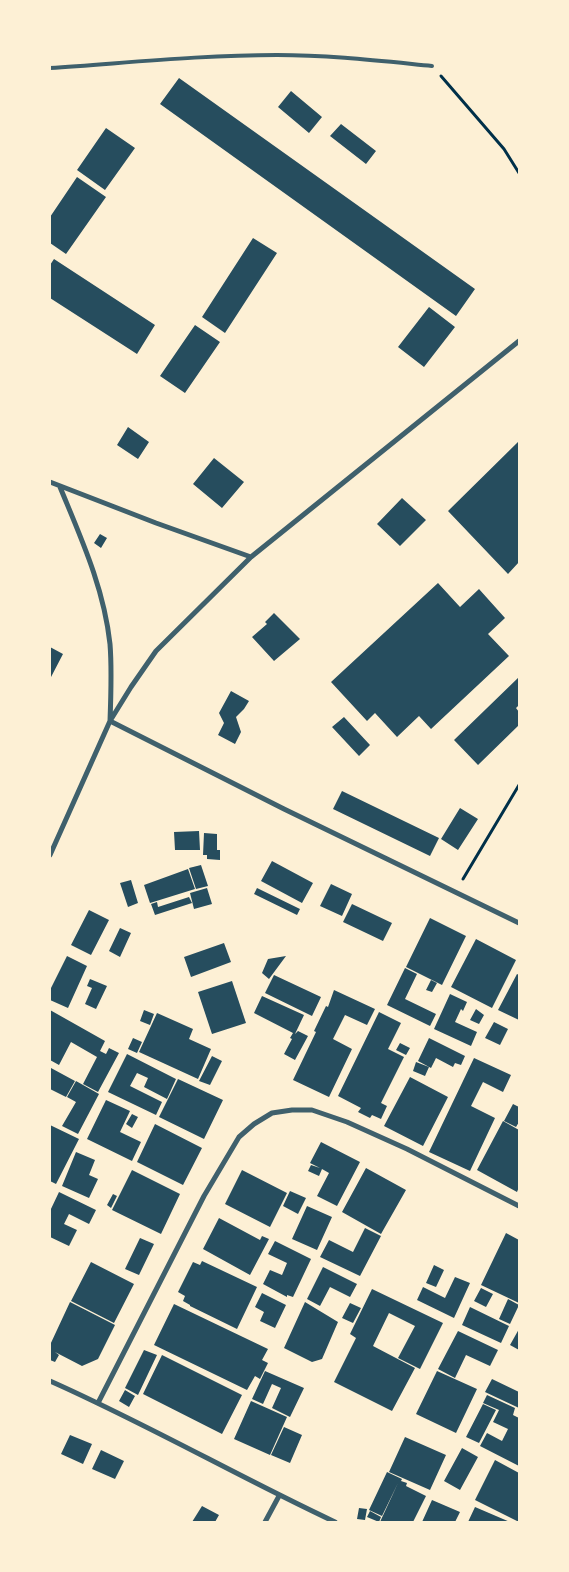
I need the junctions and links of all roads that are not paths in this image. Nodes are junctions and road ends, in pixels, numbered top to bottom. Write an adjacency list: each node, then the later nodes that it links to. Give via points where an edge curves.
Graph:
1 (432, 66): 2 (lane, via 278,55 212,56)
2 (50, 68)
3 (519, 341): 6 (street)
4 (50, 482): 5 (street)
5 (60, 487): 6 (street); 7 (street, via 89,558 107,624 111,668)
6 (251, 556): 7 (street, via 156,651)
7 (110, 721): 8 (street); 9 (street)
8 (50, 855)
9 (519, 923)
10 (519, 1206): 12 (street, via 347,1122 312,1110 272,1113 239,1137 204,1196)
11 (50, 1381): 12 (street)
12 (98, 1403): 13 (street)
13 (279, 1496): 14 (street); 15 (street)
14 (265, 1522)
15 (335, 1522)

